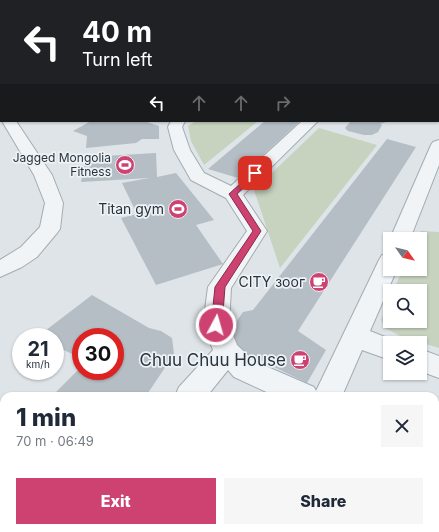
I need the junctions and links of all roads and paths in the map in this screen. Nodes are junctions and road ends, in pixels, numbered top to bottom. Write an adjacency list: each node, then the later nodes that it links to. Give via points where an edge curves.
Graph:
1 (10, 122): 7 (street, via 43,175 54,202 50,229 29,252)
2 (178, 122): 5 (street, via 175,128 182,150 197,176)
3 (310, 122): 5 (street)
4 (439, 145): 6 (street)
5 (233, 194): 11 (street, via 257,231 220,287 216,325)
6 (403, 232)
7 (0, 270)
8 (383, 275): 9 (street)
9 (354, 336): 10 (street); 16 (street)
10 (383, 346)
11 (227, 352): 14 (street); 15 (street, via 244,369)
12 (427, 363): 13 (street)
13 (439, 367)
14 (192, 392)
15 (295, 392)
16 (330, 392)

